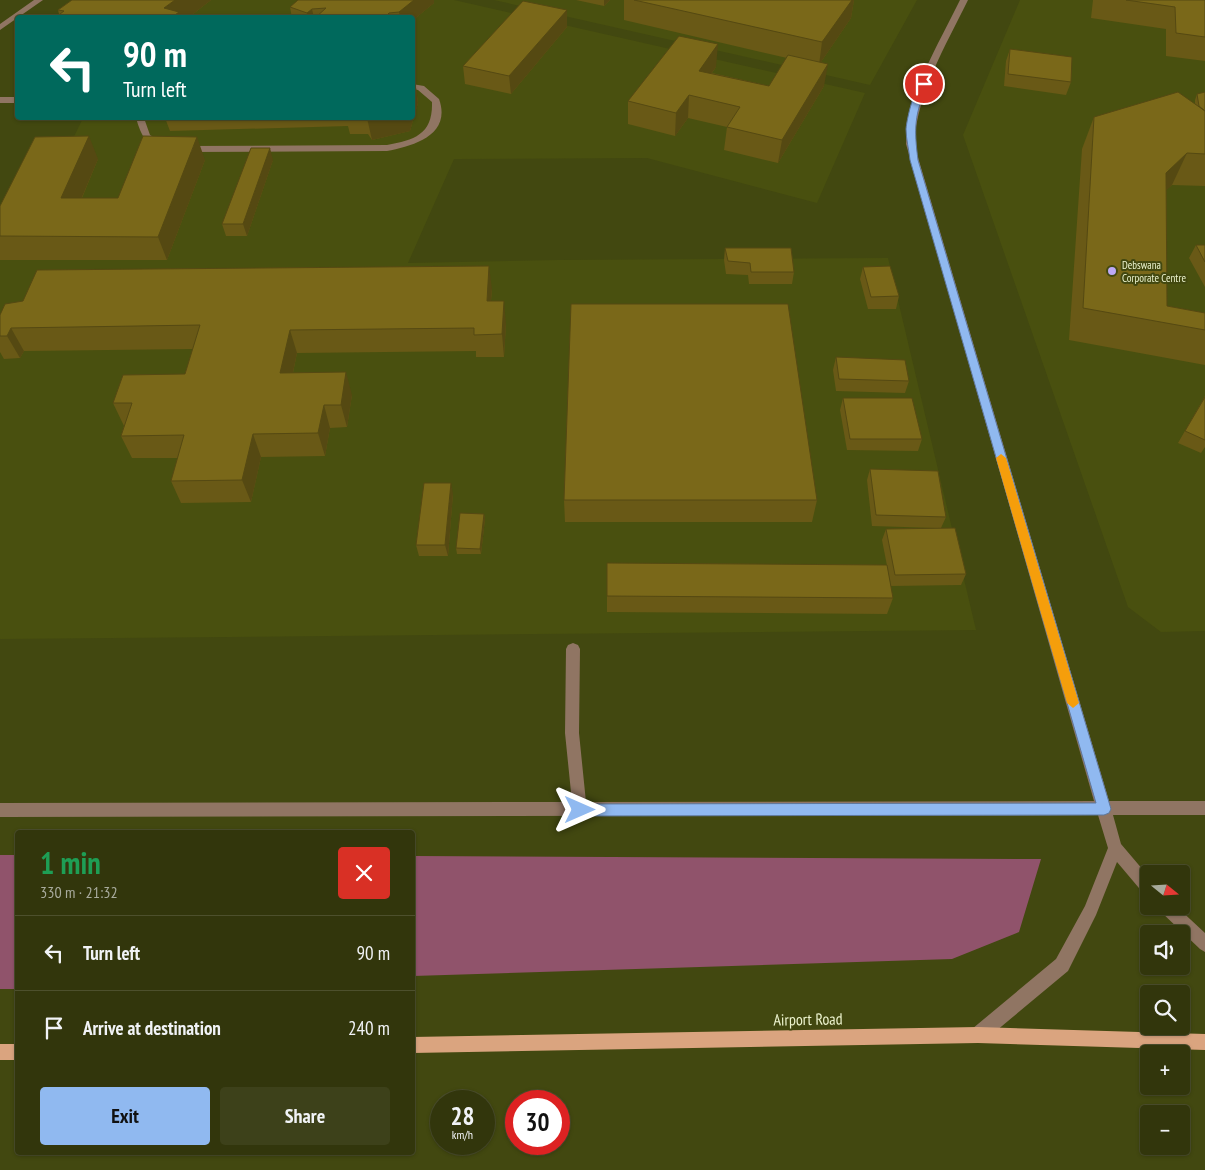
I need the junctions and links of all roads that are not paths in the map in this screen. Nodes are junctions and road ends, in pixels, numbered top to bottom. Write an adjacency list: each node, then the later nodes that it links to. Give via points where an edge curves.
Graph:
1 (39, 0): 3 (street)
2 (964, 0): 14 (street, via 916,100 910,144)
3 (18, 15)
4 (15, 17): 5 (street)
5 (0, 28)
6 (415, 87): 11 (street, via 436,101 436,122 430,132 404,145 387,148)
7 (0, 100): 8 (street)
8 (15, 100)
9 (141, 120): 10 (street, via 146,136)
10 (169, 149)
11 (179, 149)
12 (573, 649): 16 (street, via 572,733)
13 (1205, 808): 14 (street)
14 (1104, 809): 16 (street); 17 (street)
15 (0, 810): 16 (street)
16 (580, 810)
17 (1115, 848): 18 (street); 21 (street, via 1091,910 1062,965)
18 (1140, 878)
19 (1174, 915): 20 (street)
20 (1205, 944)
21 (978, 1035): 22 (main road, Airport Road); 23 (main road, Airport Road)
22 (1205, 1042)
23 (415, 1045)
24 (0, 1052): 25 (main road)
25 (15, 1052)

